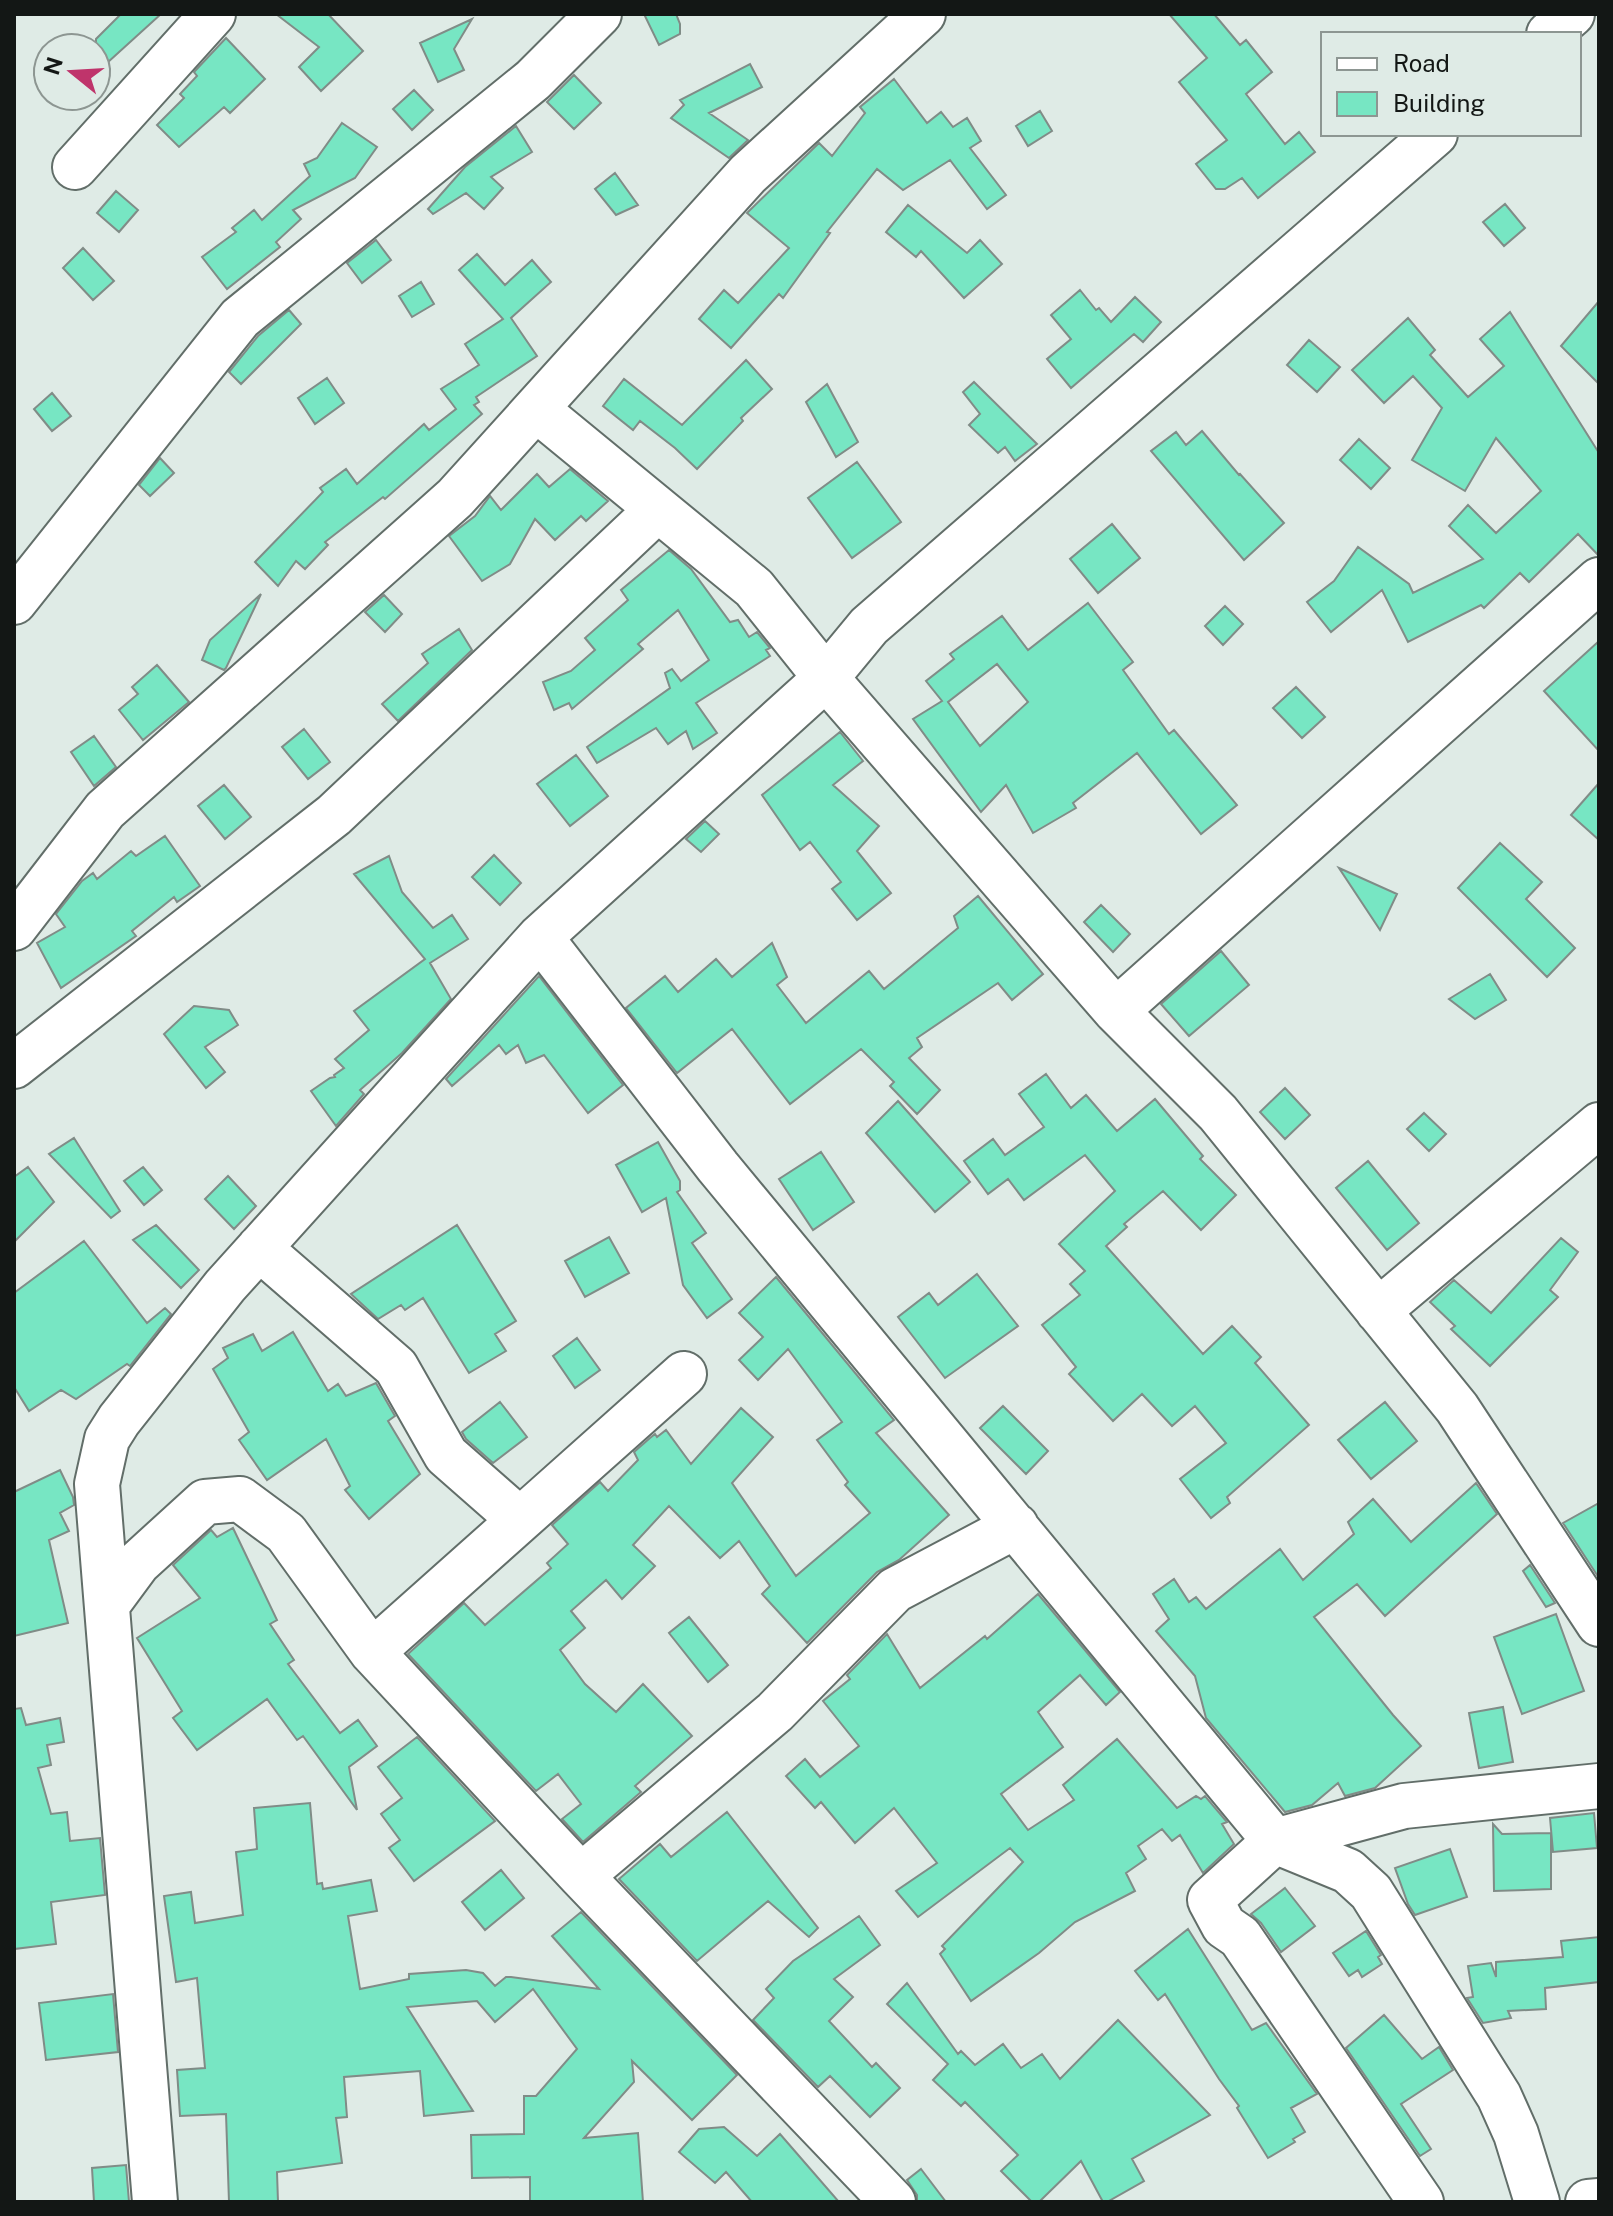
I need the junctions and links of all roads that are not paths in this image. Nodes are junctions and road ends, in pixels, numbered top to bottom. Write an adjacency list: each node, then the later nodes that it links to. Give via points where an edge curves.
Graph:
1 (213, 14): 7 (street)
2 (599, 14): 11 (street, via 533,80 240,318)
3 (923, 14): 8 (street, via 748,174)
4 (1572, 14): 5 (street)
5 (1551, 32)
6 (1433, 136): 12 (street, via 869,626)
7 (75, 167)
8 (536, 409): 9 (street); 13 (street, via 455,498 105,810)
9 (657, 510): 12 (street, via 754,588); 16 (street, via 334,815)
10 (1599, 580): 15 (street)
11 (14, 602)
12 (826, 678): 14 (street); 15 (street)
13 (14, 928)
14 (540, 937): 18 (street); 22 (street, via 718,1167)
15 (1116, 1011): 19 (street, via 1218,1113)
16 (14, 1066)
17 (1599, 1125): 19 (street)
18 (259, 1248): 21 (street, via 396,1367 446,1455); 23 (street, via 107,1439 97,1484)
19 (1378, 1311): 24 (street, via 1457,1408)
20 (684, 1374): 21 (street)
21 (520, 1520): 25 (street)
22 (1016, 1526): 27 (street); 28 (street, via 895,1590 775,1712)
23 (107, 1605): 25 (street, via 138,1563 205,1502 240,1499 286,1533); 30 (street)
24 (1599, 1624)
25 (372, 1652): 28 (street)
26 (1599, 1786): 27 (street, via 1404,1806)
27 (1275, 1841): 32 (street, via 1210,1900); 33 (street, via 1348,1871 1371,1892 1499,2096)
28 (581, 1876): 31 (street)
29 (1599, 2201): 34 (street)
30 (155, 2202)
31 (893, 2202)
32 (1421, 2202)
33 (1537, 2202)
34 (1588, 2202)

